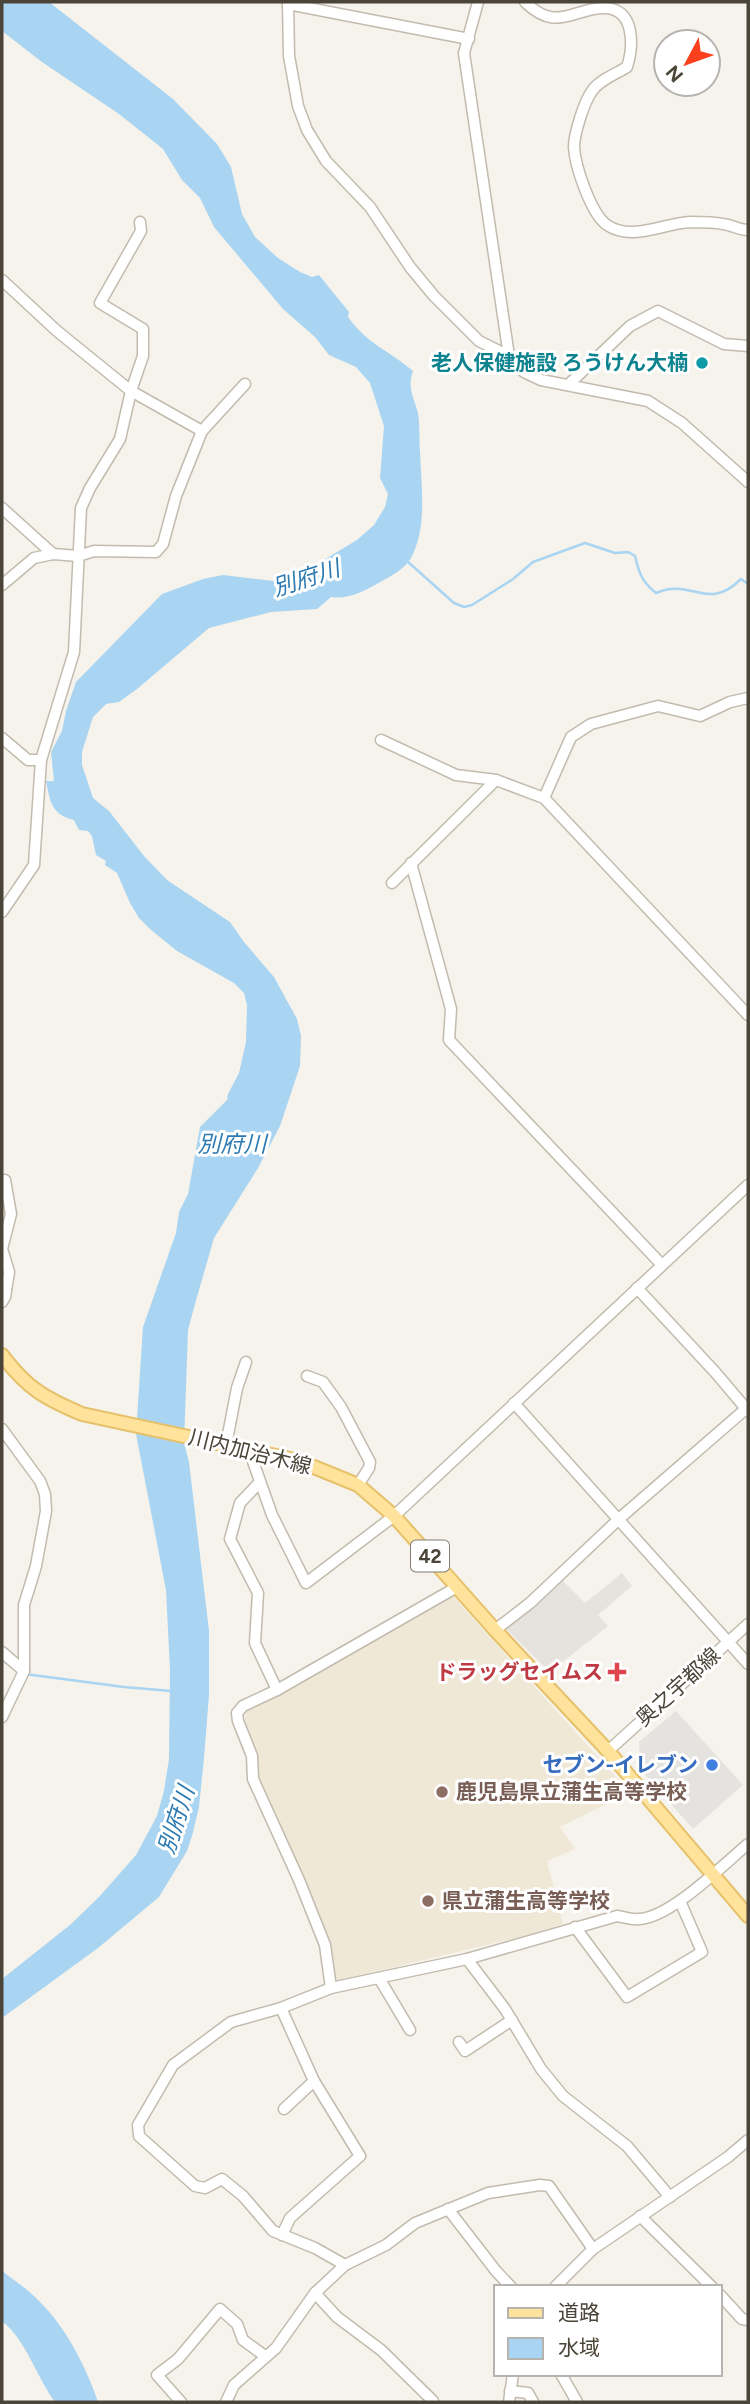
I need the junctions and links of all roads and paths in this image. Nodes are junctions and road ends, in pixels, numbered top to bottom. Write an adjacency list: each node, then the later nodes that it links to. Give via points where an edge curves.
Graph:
1 (478, 2): 4 (street)
2 (525, 2): 6 (street, via 546,15 562,18 612,9 629,26 632,39 627,67 592,91 576,133 578,166 595,212 608,225 625,232 689,222)
3 (288, 3): 4 (street); 9 (street, via 289,55 298,106 326,161 370,207 428,289 480,341)
4 (469, 38): 9 (street, via 464,53)
5 (140, 222): 12 (street, via 141,231 100,303 143,329 143,356)
6 (748, 230)
7 (2, 280): 12 (street)
8 (748, 346): 11 (street, via 724,344 658,311 630,327)
9 (509, 356): 11 (street, via 524,372)
10 (245, 384): 13 (street)
11 (568, 385): 14 (street, via 648,401 682,423)
12 (131, 391): 13 (street); 17 (street, via 120,439 81,508)
13 (202, 431): 17 (street, via 163,544 156,552 94,551)
14 (748, 482)
15 (2, 508): 16 (street)
16 (53, 554): 17 (street); 18 (street, via 34,558)
17 (78, 556): 22 (street, via 74,653)
18 (2, 585)
19 (748, 698): 24 (street, via 699,716 658,706 591,724 572,737)
20 (2, 738): 22 (street, via 28,760)
21 (381, 740): 23 (street, via 456,775)
22 (41, 760): 27 (street, via 34,864)
23 (496, 780): 24 (street); 25 (street)
24 (544, 798): 28 (street)
25 (411, 863): 26 (street); 31 (street, via 452,1009 449,1040)
26 (392, 883)
27 (2, 912)
28 (748, 1015)
29 (5, 1180): 33 (street, via 11,1214 2,1249 9,1272)
30 (748, 1185): 31 (street)
31 (662, 1265): 32 (street)
32 (637, 1289): 37 (street); 38 (street)
33 (2, 1302)
34 (2, 1355): 40 (main road, 川内加治木線 / 42, via 31,1389 82,1415)
35 (246, 1362): 40 (street)
36 (307, 1376): 43 (street, via 323,1382 370,1462)
37 (514, 1403): 44 (street); 45 (street)
38 (748, 1409): 45 (street)
39 (2, 1429): 52 (street, via 45,1494 36,1566 24,1605)
40 (226, 1445): 41 (main road, 川内加治木線 / 42)
41 (249, 1450): 42 (street); 43 (main road, 川内加治木線 / 42, via 299,1461)
42 (259, 1483): 44 (street, via 306,1583); 53 (street, via 240,1503 230,1539 258,1593 255,1643)
43 (358, 1485): 44 (main road, 川内加治木線 / 42)
44 (394, 1516): 46 (main road, 川内加治木線 / 42)
45 (620, 1518): 48 (street); 49 (street)
46 (457, 1587): 48 (main road, 川内加治木線 / 42); 53 (street)
47 (748, 1624): 49 (street, 奥之宇都線)
48 (495, 1630): 55 (main road, 川内加治木線 / 42)
49 (729, 1642): 51 (street); 55 (street, 奥之宇都線)
50 (2, 1652): 52 (street)
51 (748, 1664)
52 (24, 1671): 54 (street)
53 (277, 1690): 63 (street, via 243,1706 238,1721 252,1756 253,1779 325,1945)
54 (2, 1717)
55 (608, 1751): 57 (main road, 川内加治木線 / 42)
56 (748, 1844): 57 (street)
57 (712, 1874): 58 (street); 59 (main road, 川内加治木線 / 42)
58 (680, 1901): 60 (street, via 662,1913 640,1919 617,1916); 60 (street, via 702,1952 626,1997)
59 (748, 1916)
60 (575, 1927): 61 (street)
61 (467, 1959): 62 (street); 65 (street)
62 (379, 1978): 63 (street); 66 (street)
63 (331, 1988): 64 (street)
64 (281, 2008): 68 (street); 74 (street, via 231,2022 173,2064 138,2125 139,2136 195,2186 205,2188 222,2179)
65 (512, 2020): 67 (street, via 465,2051); 71 (street, via 563,2096 627,2146)
66 (410, 2030)
67 (459, 2042)
68 (314, 2081): 69 (street); 74 (street, via 360,2155 290,2218)
69 (284, 2109)
70 (748, 2140): 71 (street)
71 (670, 2197): 73 (street)
72 (448, 2209): 75 (street, via 488,2193 549,2186); 76 (street); 77 (street)
73 (640, 2216): 75 (street); 79 (street)
74 (282, 2235): 76 (street)
75 (593, 2249): 78 (street)
76 (345, 2265): 80 (street)
77 (509, 2285)
78 (557, 2285)
79 (710, 2285)
80 (315, 2293): 83 (street, via 276,2348); 89 (street)
81 (722, 2297): 82 (street)
82 (748, 2320)
83 (265, 2356): 87 (street, via 243,2340 237,2324 220,2309 178,2359 157,2375); 88 (street, via 234,2385)
84 (513, 2376): 86 (street)
85 (562, 2376): 91 (street)
86 (509, 2397): 90 (street, via 528,2393)
87 (181, 2402)
88 (226, 2402)
89 (433, 2402)
90 (533, 2402)
91 (577, 2402)

